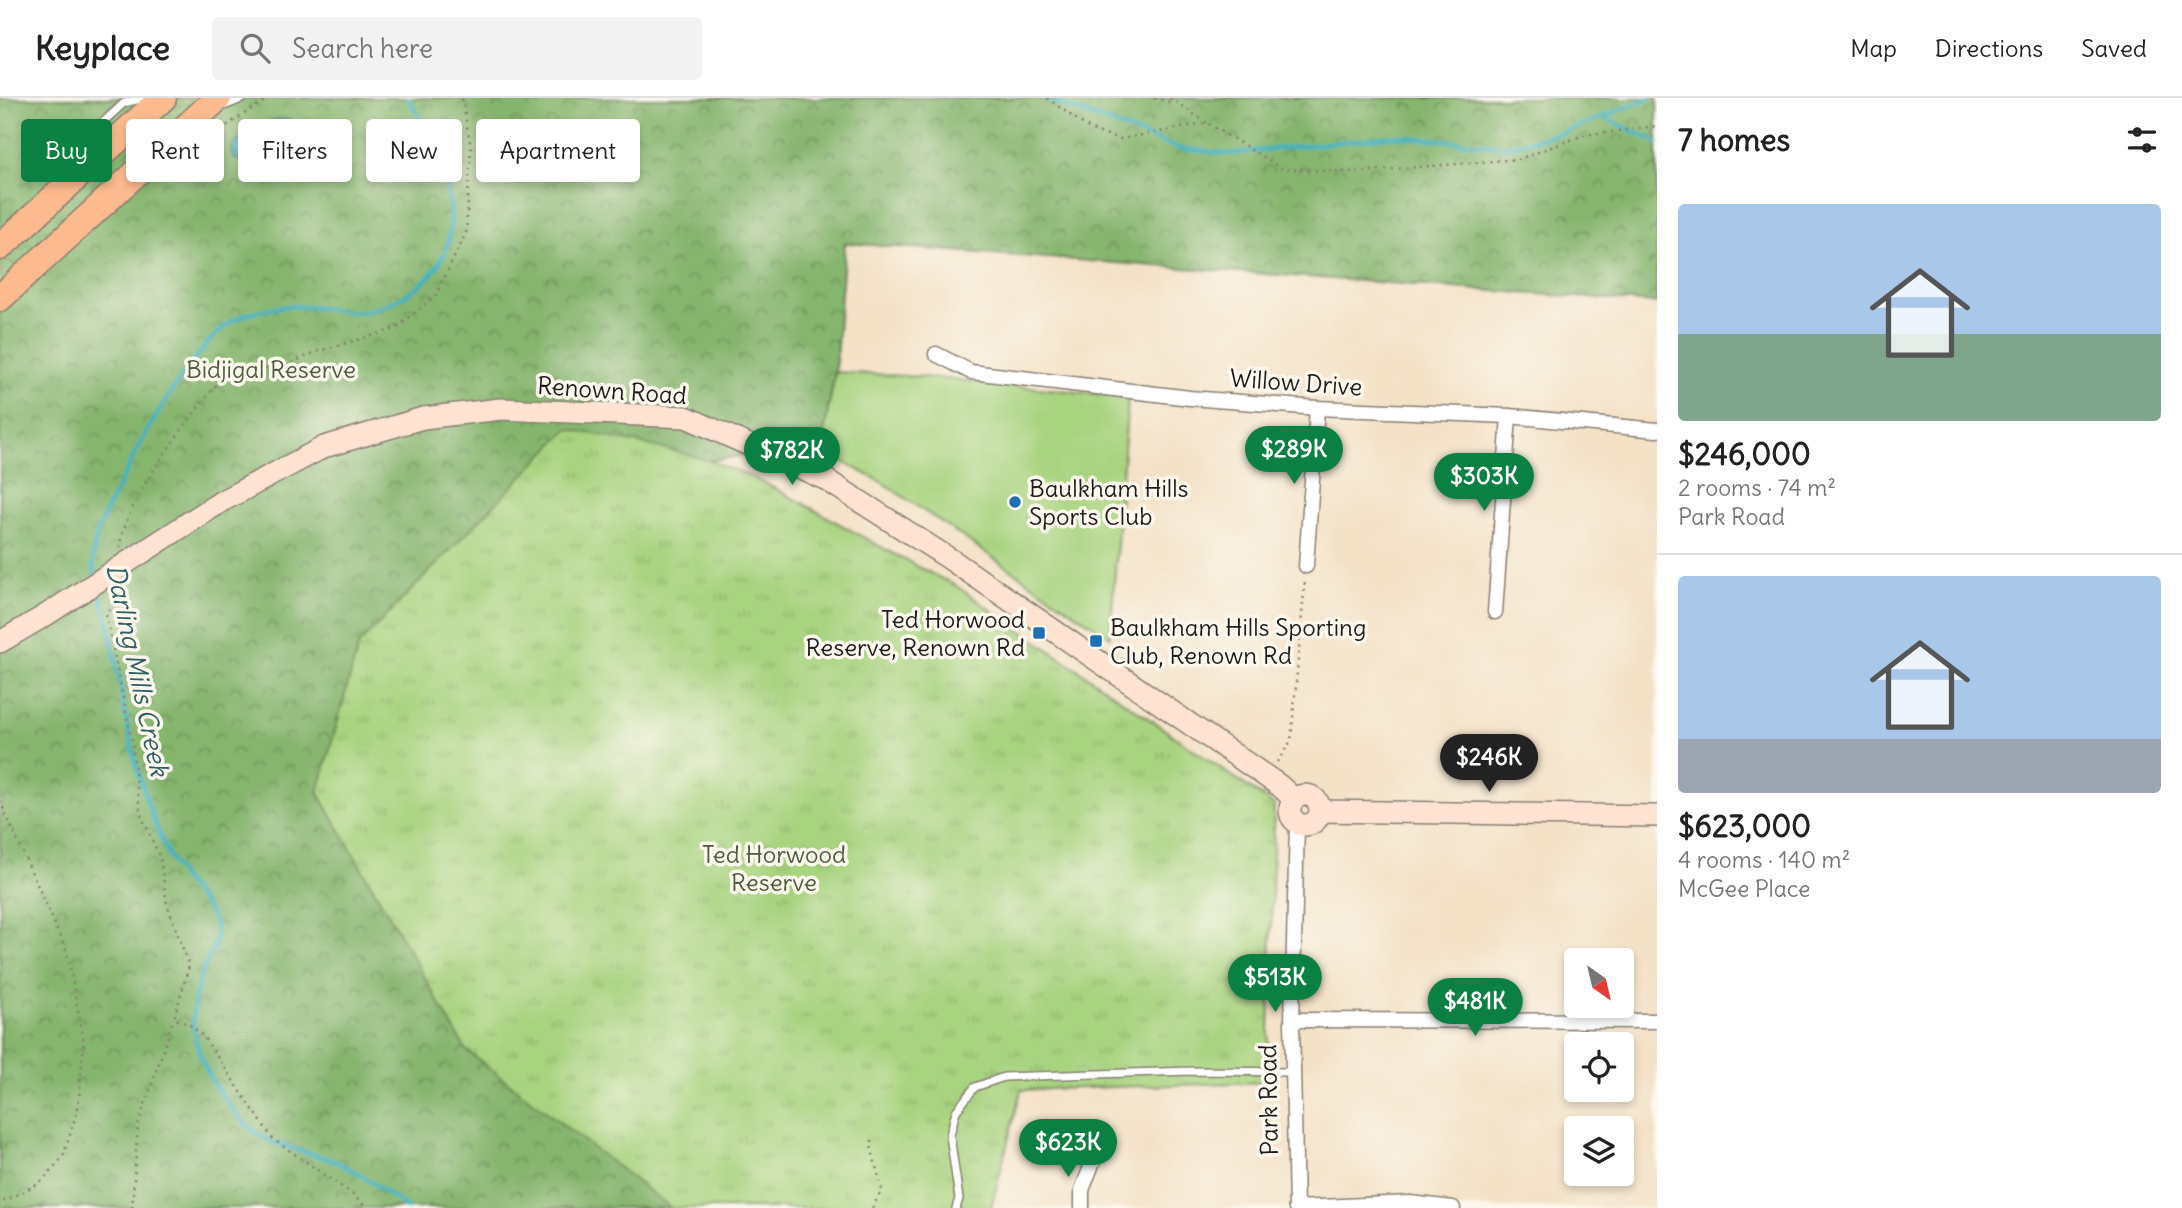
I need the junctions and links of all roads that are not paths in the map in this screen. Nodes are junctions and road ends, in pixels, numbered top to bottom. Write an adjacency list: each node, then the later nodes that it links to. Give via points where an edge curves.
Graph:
1 (144, 98): 5 (lane, via 124,103)
2 (163, 98): 6 (highway)
3 (244, 98): 4 (lane, via 239,103)
4 (210, 105): 7 (highway)
5 (107, 119)
6 (0, 247)
7 (0, 298)
8 (936, 354): 9 (street, Willow Drive, via 971,372)
9 (1317, 408): 10 (street, Willow Drive); 12 (street)
10 (1509, 416): 11 (street, Willow Drive); 13 (street)
11 (1657, 430)
12 (1306, 566)
13 (1495, 612)
14 (0, 642): 15 (main road, Renown Road, bridge, via 222,501 324,447 422,418 501,409 686,417 825,479 950,559)
15 (1294, 799): 16 (main road, via 1303,794 1313,797); 18 (main road, via 1289,812)
16 (1320, 811): 17 (main road); 18 (main road, via 1311,824)
17 (1657, 816)
18 (1297, 824): 19 (street, Park Road)
19 (1292, 1020): 20 (street); 21 (street, Park Road)
20 (1657, 1021)
21 (1295, 1072): 23 (lane, via 1004,1077 975,1087 956,1111 950,1135 959,1199); 25 (street, Park Road)
22 (1094, 1159): 24 (street, via 1082,1190)
23 (956, 1208)
24 (1082, 1208)
25 (1296, 1208): 26 (street, via 1410,1203)
26 (1453, 1208)

